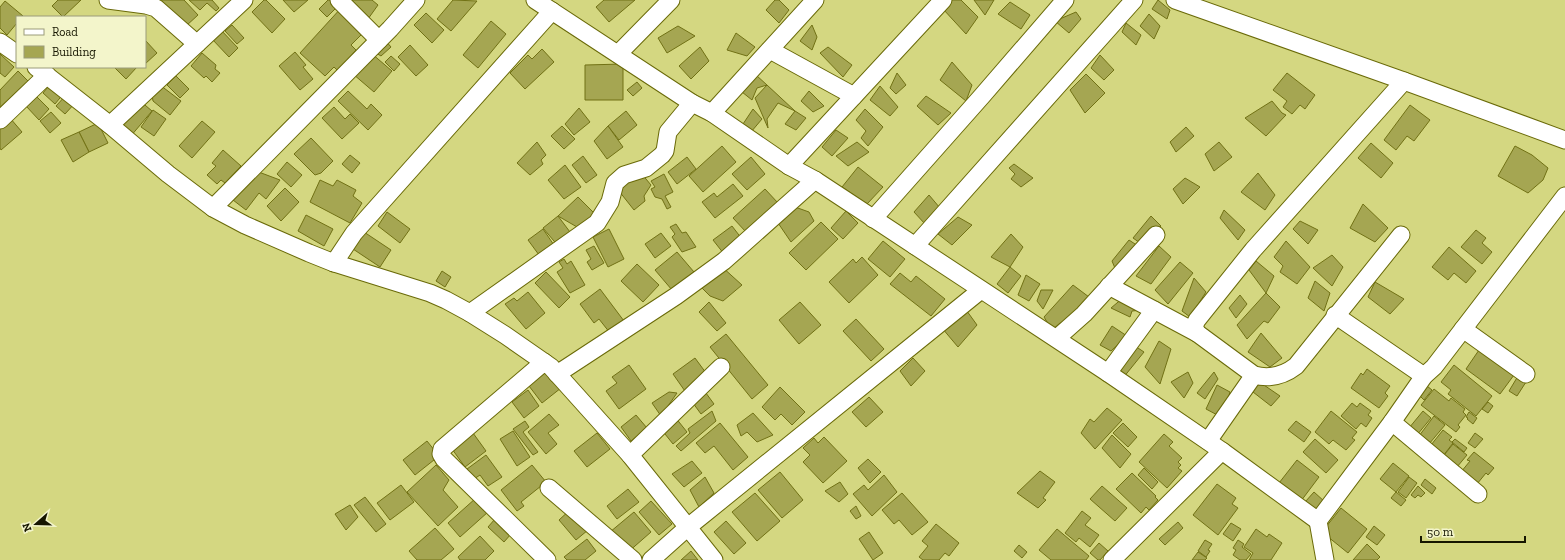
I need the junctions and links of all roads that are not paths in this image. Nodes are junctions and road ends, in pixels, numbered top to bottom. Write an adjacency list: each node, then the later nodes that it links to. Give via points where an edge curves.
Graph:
1 (108, 0): 15 (street, via 156,8)
2 (244, 0): 15 (street)
3 (340, 0): 13 (street)
4 (416, 0): 13 (street)
5 (535, 0): 12 (street)
6 (671, 0): 18 (street)
7 (816, 0): 16 (street)
8 (943, 0): 21 (street)
9 (1065, 0): 31 (street)
10 (1134, 0): 34 (street)
11 (1175, 0): 20 (street)
12 (552, 11): 18 (street); 35 (street, via 354,233)
13 (379, 40): 30 (street)
14 (0, 42): 17 (street)
15 (197, 44): 25 (street)
16 (770, 50): 21 (street); 23 (street)
17 (16, 53)
18 (618, 54): 22 (street)
19 (42, 71): 24 (street); 25 (street)
20 (1404, 81): 26 (street); 42 (street, via 1253,250 1196,320 1194,326)
21 (854, 96): 27 (street)
22 (692, 102): 23 (street); 39 (street, via 668,132 662,155 646,168 624,175 616,183 610,202 597,223)
23 (712, 113): 27 (street)
24 (0, 120)
25 (110, 125): 30 (street)
26 (1565, 140)
27 (789, 166): 28 (street)
28 (815, 180): 31 (street); 47 (street, via 724,261 676,296)
29 (1565, 196): 41 (street)
30 (212, 208): 35 (street)
31 (873, 218): 34 (street)
32 (1156, 234): 36 (street)
33 (1401, 235): 40 (street)
34 (915, 246): 37 (street)
35 (334, 263): 39 (street, via 430,293)
36 (1109, 286): 38 (street); 43 (street)
37 (981, 290): 43 (street); 58 (street)
38 (1154, 310): 42 (street); 46 (street)
39 (470, 313): 44 (street)
40 (1335, 315): 49 (street, via 1296,366 1275,376); 50 (street)
41 (1463, 329): 48 (street); 50 (street)
42 (1197, 333): 49 (street)
43 (1058, 338): 46 (street)
44 (544, 362): 47 (street); 59 (street, via 442,449 441,454)
45 (720, 367): 54 (street)
46 (1108, 372): 52 (street)
47 (557, 374): 54 (street)
48 (1526, 374)
49 (1254, 375): 52 (street)
50 (1424, 376): 51 (street)
51 (1392, 422): 56 (street); 57 (street)
52 (1208, 441): 53 (street)
53 (1222, 451): 57 (street); 63 (street)
54 (630, 455): 58 (street)
55 (549, 488): 60 (street)
56 (1478, 494)
57 (1318, 521): 64 (street)
58 (688, 527): 61 (street); 62 (street)
59 (547, 560)
60 (633, 560)
61 (651, 560)
62 (714, 560)
63 (1112, 560)
64 (1325, 560)

